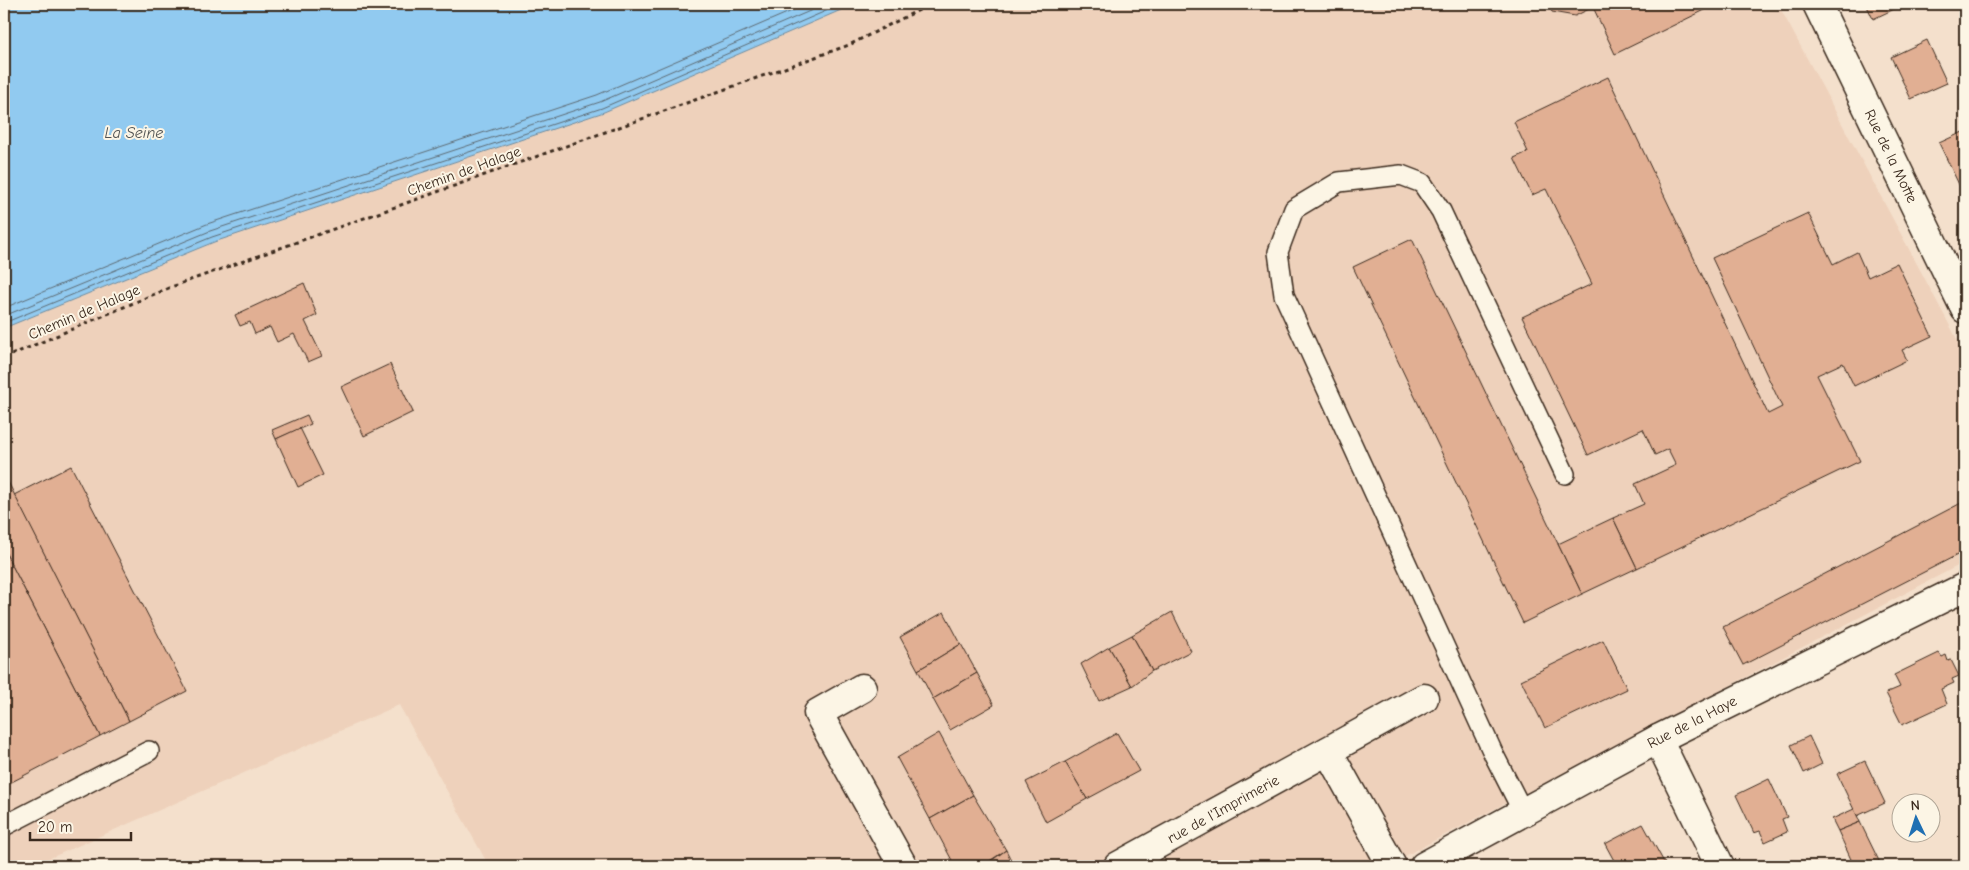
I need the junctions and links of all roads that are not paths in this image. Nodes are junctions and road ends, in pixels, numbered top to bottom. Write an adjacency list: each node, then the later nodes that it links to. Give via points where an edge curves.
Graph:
1 (1817, 4): 2 (street, Rue de la Motte)
2 (1965, 309)
3 (1565, 474): 10 (lane, via 1441,211 1422,183 1401,175 1339,182 1294,209 1278,252 1284,294)
4 (1965, 587): 7 (street, Rue de la Haye)
5 (862, 688): 12 (street, via 818,713)
6 (1424, 698): 9 (street, rue de l'Imprimerie)
7 (1658, 739): 10 (street, Rue de la Haye); 16 (street)
8 (149, 751): 11 (lane)
9 (1328, 751): 13 (street, rue de l'Imprimerie); 14 (street)
10 (1523, 812): 15 (street, Rue de la Haye)
11 (4, 826)
12 (903, 866)
13 (1118, 866)
14 (1392, 866)
15 (1424, 866)
16 (1720, 866)

